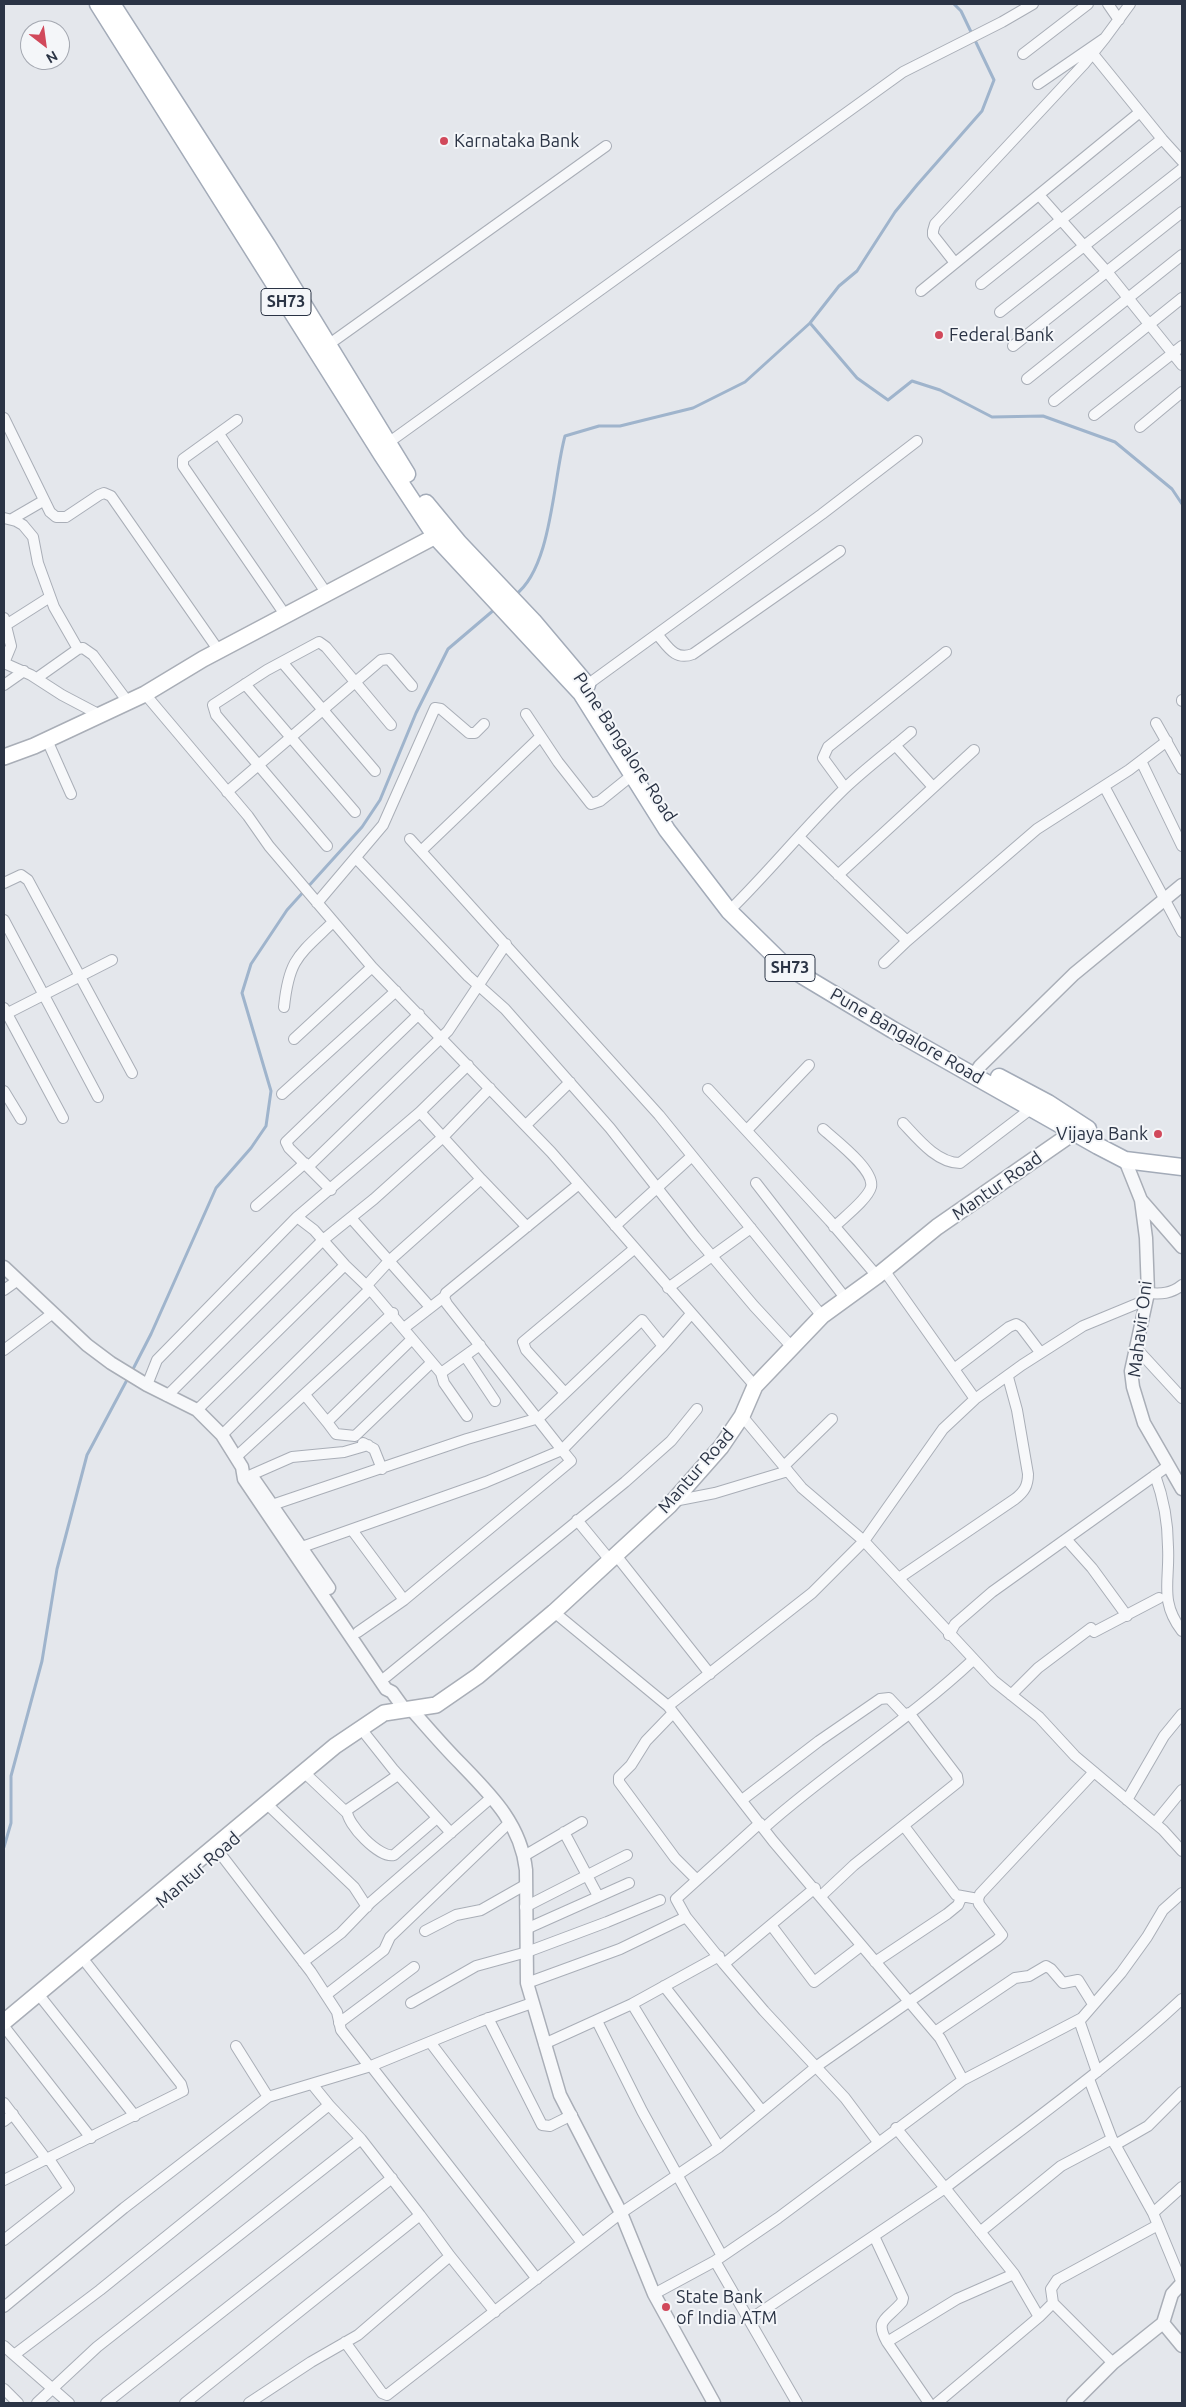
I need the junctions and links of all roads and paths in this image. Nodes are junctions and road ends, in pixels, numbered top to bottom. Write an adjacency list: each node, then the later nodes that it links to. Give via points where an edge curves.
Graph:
1 (98, 4): 47 (main road, SH73, via 382,455)
2 (112, 4): 30 (main road, SH73)
3 (1033, 4): 44 (street, via 903,72)
4 (1088, 4): 9 (street)
5 (1108, 4): 7 (street)
6 (1130, 4): 7 (street)
7 (1119, 20): 8 (street)
8 (1105, 38): 10 (street); 11 (street)
9 (1023, 54)
10 (1093, 54): 12 (street); 22 (street, via 935,224 934,236)
11 (1038, 84)
12 (1140, 112): 13 (street); 17 (street)
13 (1162, 139): 15 (street); 19 (street)
14 (606, 146): 30 (street)
15 (1182, 160)
16 (1182, 169): 20 (street)
17 (1040, 195): 19 (street); 22 (street)
18 (1182, 212): 23 (street)
19 (1059, 220): 20 (street); 24 (street)
20 (1084, 247): 23 (street); 28 (street)
21 (1182, 255): 26 (street)
22 (956, 263): 25 (street)
23 (1108, 273): 26 (street); 31 (street)
24 (981, 284)
25 (921, 291)
26 (1128, 298): 29 (street); 35 (street)
27 (1182, 298): 29 (street)
28 (1000, 312)
29 (1149, 326): 33 (street); 37 (street)
30 (328, 345): 44 (main road, SH73)
31 (1013, 346)
32 (1182, 346): 33 (street)
33 (1172, 353): 34 (street); 38 (street)
34 (1182, 365)
35 (1027, 379)
36 (1182, 392): 41 (street)
37 (1054, 401)
38 (1094, 415)
39 (4, 418): 45 (street)
40 (237, 420): 42 (street)
41 (1140, 427)
42 (219, 434): 49 (street); 52 (street, via 183,459 183,466)
43 (917, 441): 54 (street)
44 (388, 443): 47 (main road, SH73)
45 (43, 501): 46 (street); 56 (street, via 50,512 60,518 98,495 111,496)
46 (8, 519): 50 (street, via 24,525 33,537)
47 (442, 533): 49 (main road); 51 (main road, SH73)
48 (840, 551): 54 (street, via 693,654 677,656)
49 (327, 594): 52 (main road)
50 (50, 598): 53 (street); 55 (street)
51 (518, 615): 65 (main road, Pune Bangalore Road / SH73); 82 (main road, Pune Bangalore Road / SH73, via 581,693)
52 (286, 616): 56 (main road)
53 (5, 621): 59 (street, via 11,646)
54 (658, 634): 65 (street)
55 (78, 649): 61 (street); 68 (street, via 88,650)
56 (219, 650): 67 (main road)
57 (946, 652): 91 (street, via 828,747 823,758)
58 (282, 662): 62 (street, via 319,642); 63 (street); 69 (street)
59 (4, 663): 60 (street)
60 (24, 671): 61 (street); 64 (street)
61 (37, 678): 71 (street)
62 (354, 682): 66 (street, via 385,658); 69 (street); 74 (street)
63 (245, 684): 77 (street); 85 (street, via 212,707)
64 (4, 685)
65 (587, 685): 82 (main road, Pune Bangalore Road / SH73)
66 (412, 686)
67 (145, 694): 68 (main road); 92 (street)
68 (128, 702): 71 (main road)
69 (323, 710): 77 (street); 87 (street)
70 (526, 714): 76 (street)
71 (100, 715): 78 (main road)
72 (1156, 722): 79 (street)
73 (484, 724): 101 (street, via 475,733 469,733 435,708 383,825)
74 (391, 725)
75 (911, 732): 80 (street)
76 (540, 737): 88 (street, via 591,804 600,801); 100 (street)
77 (290, 738): 85 (street); 94 (street)
78 (47, 740): 83 (main road); 93 (street)
79 (1166, 741): 84 (street); 86 (street)
80 (895, 745): 90 (street); 91 (street)
81 (974, 750): 90 (street)
82 (624, 754): 88 (main road, Pune Bangalore Road / SH73); 95 (main road, Pune Bangalore Road / SH73, via 650,789)
83 (4, 757)
84 (1140, 761): 89 (street); 99 (street)
85 (258, 765): 92 (street); 98 (street)
86 (1182, 769)
87 (375, 771)
88 (632, 776): 95 (main road, Pune Bangalore Road / SH73)
89 (1104, 786): 106 (street); 111 (street, via 1037,828)
90 (933, 787): 102 (street)
91 (845, 788): 96 (street)
92 (227, 792): 105 (street)
93 (71, 794)
94 (355, 812)
95 (671, 828): 107 (main road, Pune Bangalore Road / SH73)
96 (799, 837): 102 (street); 107 (street)
97 (410, 839): 100 (street)
98 (327, 846)
99 (1182, 846)
100 (421, 851): 112 (street)
101 (356, 858): 105 (street); 117 (street)
102 (838, 875): 111 (street)
103 (4, 883): 116 (street, via 21,875 28,880)
104 (1182, 885): 106 (street)
105 (314, 899): 109 (street)
106 (1164, 900): 110 (street); 127 (street, via 1074,974)
107 (733, 907): 127 (main road, Pune Bangalore Road / SH73, via 781,962)
108 (4, 920): 119 (street)
109 (333, 922): 115 (street); 120 (street, via 295,960 287,983)
110 (1182, 932)
111 (906, 941): 114 (street)
112 (506, 944): 117 (street); 145 (street)
113 (112, 960): 116 (street)
114 (884, 963)
115 (372, 967): 118 (street); 124 (street)
116 (81, 977): 119 (street); 128 (street)
117 (479, 985): 123 (street); 129 (street, via 505,1009)
118 (396, 991): 122 (street); 133 (street)
119 (43, 994): 121 (street); 134 (street)
120 (284, 1007)
121 (5, 1012): 137 (street)
122 (419, 1014): 123 (street); 148 (street, via 288,1139 286,1145)
123 (442, 1037): 125 (street); 148 (street)
124 (294, 1039)
125 (468, 1065): 130 (street); 136 (street)
126 (809, 1065): 142 (street)
127 (977, 1071): 135 (main road, Pune Bangalore Road / SH73); 146 (main road, Pune Bangalore Road / SH73, via 1048,1103 1121,1149 1136,1154)
128 (132, 1073)
129 (570, 1082): 140 (street); 153 (street)
130 (490, 1088): 140 (street); 144 (street)
131 (4, 1090): 138 (street)
132 (708, 1090): 142 (street)
133 (282, 1094)
134 (98, 1097)
135 (1032, 1108): 139 (street, via 960,1163 938,1156); 143 (main road, Pune Bangalore Road / SH73)
136 (420, 1112): 144 (street); 154 (street)
137 (63, 1118)
138 (20, 1119)
139 (903, 1123)
140 (526, 1125): 152 (street)
141 (823, 1129): 161 (street, via 855,1158 870,1179 871,1188 866,1196)
142 (747, 1130): 161 (street)
143 (1074, 1132): 147 (main road, Pune Bangalore Road / SH73); 170 (main road, Mantur Road, via 937,1228)
144 (443, 1137): 150 (street); 158 (street)
145 (692, 1156): 153 (street); 162 (street)
146 (1182, 1157)
147 (1125, 1160): 149 (main road, Pune Bangalore Road / SH73); 155 (street, Mahavir Oni)
148 (306, 1165): 154 (street); 156 (street)
149 (1182, 1167)
150 (481, 1179): 160 (street); 167 (street)
151 (756, 1183): 178 (street)
152 (579, 1184): 159 (street); 160 (street)
153 (657, 1188): 159 (street); 166 (street)
154 (331, 1190): 157 (street)
155 (1141, 1200): 164 (street); 177 (street, Mahavir Oni)
156 (256, 1206)
157 (297, 1217): 163 (street); 197 (street, via 157,1360)
158 (351, 1218): 163 (street); 167 (street)
159 (615, 1226): 165 (street)
160 (528, 1227): 176 (street)
161 (834, 1227): 170 (street)
162 (751, 1228): 166 (street); 183 (street)
163 (323, 1240): 168 (street); 201 (street)
164 (1182, 1247)
165 (634, 1249): 174 (street); 199 (street, via 523,1342 526,1350)
166 (714, 1256): 174 (street); 188 (street)
167 (389, 1261): 173 (street); 179 (street)
168 (345, 1265): 173 (street); 206 (street)
169 (4, 1267): 171 (street)
170 (880, 1273): 178 (main road, Mantur Road); 194 (street)
171 (18, 1280): 175 (street); 180 (street)
172 (1182, 1285): 177 (street, via 1173,1292)
173 (369, 1287): 181 (street); 212 (street)
174 (668, 1288): 182 (street)
175 (4, 1290)
176 (444, 1297): 179 (street); 186 (street)
177 (1147, 1297): 189 (street, Mahavir Oni); 191 (street, via 1083,1326)
178 (846, 1299): 183 (main road, Mantur Road)
179 (430, 1308): 184 (street)
180 (53, 1313): 190 (street); 197 (street, via 87,1345)
181 (393, 1313): 184 (street); 200 (street)
182 (691, 1314): 187 (street); 198 (street)
183 (822, 1316): 188 (main road, Mantur Road)
184 (404, 1328): 185 (street)
185 (412, 1339): 193 (street); 211 (street)
186 (480, 1345): 192 (street); 209 (street)
187 (663, 1346): 199 (street, via 642,1320); 215 (street)
188 (791, 1346): 198 (main road, Mantur Road)
189 (1136, 1348): 202 (street); 217 (street, Mahavir Oni, via 1131,1372 1136,1402 1144,1424)
190 (4, 1350)
191 (1040, 1352): 194 (street, via 1016,1324); 196 (street)
192 (465, 1356): 195 (street); 204 (street)
193 (431, 1363): 195 (street); 213 (street)
194 (954, 1369): 203 (street)
195 (441, 1372): 207 (street, via 444,1384)
196 (1008, 1377): 203 (street); 230 (street, via 1017,1410 1028,1484 1015,1500)
197 (145, 1384): 201 (street)
198 (755, 1386): 208 (main road, Mantur Road)
199 (564, 1393): 209 (street)
200 (305, 1395): 211 (street); 216 (street)
201 (167, 1396): 206 (street)
202 (1182, 1398)
203 (975, 1400): 227 (street, via 943,1429)
204 (495, 1401)
205 (697, 1409): 224 (street, via 671,1440)
206 (197, 1410): 212 (street)
207 (466, 1416)
208 (742, 1416): 218 (street); 222 (main road, Mantur Road, via 721,1447)
209 (539, 1418): 215 (street); 219 (street, via 467,1438)
210 (832, 1419): 218 (street)
211 (327, 1422): 213 (street, via 336,1434)
212 (222, 1435): 216 (street)
213 (355, 1436): 214 (street)
214 (368, 1445): 216 (street, via 344,1452); 219 (street, via 374,1450)
215 (562, 1450): 225 (street, via 486,1482); 232 (street, via 571,1461)
216 (243, 1466): 223 (street); 241 (street, via 244,1479 386,1690)
217 (1168, 1466): 220 (street); 221 (street, Mahavir Oni)
218 (786, 1468): 222 (street, via 716,1492); 227 (street, via 802,1488)
219 (382, 1469): 223 (street)
220 (1155, 1475): 226 (street); 236 (street, via 1168,1546 1166,1597 1169,1610)
221 (1182, 1489)
222 (674, 1501): 229 (main road, Mantur Road)
223 (272, 1505): 228 (street)
224 (577, 1520): 229 (street); 240 (street)
225 (352, 1530): 228 (street); 232 (street)
226 (1066, 1539): 234 (street); 237 (street, via 992,1592 955,1624)
227 (864, 1541): 230 (street); 239 (street, via 812,1593)
228 (302, 1547): 235 (street)
229 (612, 1557): 233 (main road, Mantur Road); 239 (street)
230 (899, 1578): 237 (street)
231 (1159, 1598): 234 (street)
232 (404, 1600): 235 (street)
233 (554, 1612): 243 (street); 244 (main road, Mantur Road, via 478,1676 436,1705)
234 (1127, 1616): 242 (street, via 1092,1630 1038,1668)
235 (358, 1632): 240 (street)
236 (1182, 1632)
237 (949, 1634): 238 (street)
238 (974, 1660): 242 (street); 246 (street)
239 (710, 1674): 243 (street)
240 (386, 1677): 241 (street)
241 (392, 1692): 244 (street)
242 (1011, 1694): 248 (street)
243 (670, 1709): 253 (street); 270 (street, via 618,1782 675,1858)
244 (403, 1711): 247 (main road, Mantur Road); 252 (street); 306 (main road, Mantur Road, via 384,1714 322,1756)
245 (1182, 1714): 254 (street, via 1164,1736)
246 (907, 1715): 253 (street, via 889,1698 880,1699); 261 (street); 262 (street, via 958,1782)
247 (366, 1735): 249 (street); 250 (main road, Mantur Road)
248 (1094, 1772): 254 (street); 277 (street)
249 (398, 1774): 256 (street, via 350,1807); 257 (street)
250 (308, 1776): 255 (main road, Mantur Road); 256 (street)
251 (1182, 1790): 260 (street)
252 (492, 1797): 258 (street); 264 (street)
253 (742, 1800): 261 (street)
254 (1127, 1800): 260 (street)
255 (270, 1807): 266 (main road, Mantur Road); 279 (street, via 354,1887)
256 (347, 1813): 257 (street, via 377,1851 390,1856)
257 (437, 1818): 264 (street)
258 (510, 1822): 267 (street); 294 (street, via 390,1937 384,1950)
259 (582, 1822): 263 (street)
260 (1155, 1823): 265 (street)
261 (762, 1826): 270 (street); 273 (street)
262 (904, 1826): 273 (street); 276 (street)
263 (564, 1832): 267 (street); 269 (street)
264 (451, 1833): 279 (street)
265 (1182, 1851)
266 (219, 1852): 288 (street); 290 (main road, Mantur Road)
267 (524, 1856): 272 (street)
268 (627, 1856): 269 (street)
269 (587, 1876): 275 (street); 280 (street)
270 (697, 1880): 281 (street, via 676,1899)
271 (629, 1882): 275 (street)
272 (525, 1885): 280 (street); 284 (street, via 481,1910 456,1915)
273 (818, 1892): 282 (street); 285 (street)
274 (1182, 1893): 301 (street, via 1162,1910 1121,1973)
275 (598, 1896): 283 (street)
276 (961, 1898): 277 (street); 289 (street, via 947,1914)
277 (978, 1899): 297 (street, via 1000,1931 1000,1938)
278 (660, 1900): 286 (street)
279 (367, 1907): 288 (street, via 341,1933)
280 (525, 1907): 283 (street)
281 (686, 1918): 287 (street); 292 (street, via 620,1949)
282 (771, 1926): 285 (street, via 814,1982); 287 (street)
283 (526, 1930): 286 (street)
284 (425, 1931)
285 (861, 1946): 289 (street)
286 (527, 1952): 292 (street); 298 (street, via 476,1966)
287 (722, 1960): 293 (street); 312 (street, via 764,2011)
288 (303, 1962): 294 (street)
289 (874, 1962): 297 (street)
290 (87, 1964): 296 (main road, Mantur Road); 323 (street, via 182,2087 180,2094)
291 (414, 1967): 305 (street)
292 (527, 1983): 299 (street)
293 (664, 1986): 300 (street); 320 (street)
294 (326, 1995): 305 (street)
295 (1182, 1999): 313 (street)
296 (44, 2000): 306 (main road, Mantur Road); 323 (street)
297 (908, 2001): 307 (street); 312 (street)
298 (411, 2003)
299 (532, 2003): 302 (street); 309 (street)
300 (632, 2004): 304 (street); 330 (street)
301 (1093, 2004): 303 (street); 307 (street, via 1078,1980 1063,1983 1046,1966 1029,1976 1015,1978)
302 (488, 2018): 308 (street); 322 (street, via 542,2125 550,2126)
303 (1079, 2020): 313 (street); 314 (street)
304 (597, 2021): 309 (street); 332 (street)
305 (339, 2023): 311 (street)
306 (5, 2027): 326 (street)
307 (935, 2032): 314 (street)
308 (430, 2042): 311 (street); 344 (street)
309 (544, 2044): 322 (street, via 560,2095)
310 (236, 2046): 317 (street)
311 (370, 2066): 315 (street); 348 (street)
312 (817, 2066): 320 (street); 328 (street)
313 (1093, 2076): 329 (street); 336 (street)
314 (963, 2080): 325 (street)
315 (312, 2084): 317 (street); 319 (street)
316 (1182, 2092): 329 (street, via 1157,2118)
317 (268, 2097): 352 (street, via 124,2208)
318 (4, 2103): 321 (street)
319 (329, 2105): 327 (street); 361 (street, via 100,2290)
320 (762, 2111): 330 (street)
321 (13, 2114): 324 (street); 331 (street)
322 (572, 2115): 337 (street)
323 (135, 2116): 326 (street)
324 (4, 2121)
325 (896, 2128): 328 (street); 336 (street)
326 (92, 2138): 331 (street)
327 (361, 2139): 333 (street); 364 (street, via 97,2346)
328 (878, 2142): 346 (street, via 785,2213)
329 (1113, 2142): 338 (street); 341 (street, via 1061,2166)
330 (719, 2147): 332 (street)
331 (48, 2160): 334 (street); 343 (street, via 69,2189)
332 (677, 2175): 337 (street); 346 (street)
333 (392, 2178): 339 (street); 368 (street)
334 (4, 2180)
335 (1182, 2187): 338 (street)
336 (945, 2188): 341 (street); 342 (street)
337 (620, 2213): 344 (street); 350 (street)
338 (1153, 2213): 340 (street)
339 (420, 2215): 345 (street); 369 (street)
340 (1158, 2225): 349 (street); 351 (street, via 1057,2280 1051,2289)
341 (980, 2232): 347 (street)
342 (874, 2236): 355 (street); 358 (street, via 902,2298 902,2302 881,2324 880,2329)
343 (4, 2240)
344 (582, 2243): 348 (street)
345 (450, 2256): 353 (street); 357 (street, via 373,2323)
346 (718, 2258): 350 (street); 355 (street)
347 (1014, 2274): 354 (street); 358 (street, via 957,2299)
348 (537, 2279): 353 (street)
349 (1182, 2283): 356 (street, via 1172,2294)
350 (654, 2294): 371 (street)
351 (1053, 2303): 354 (street); 362 (street)
352 (4, 2307)
353 (495, 2312): 357 (street, via 387,2395 382,2393)
354 (1039, 2317): 374 (street)
355 (749, 2320): 372 (street)
356 (1163, 2323): 360 (street); 362 (street)
357 (345, 2342): 370 (street)
358 (887, 2342): 373 (street)
359 (4, 2346): 361 (street)
360 (1182, 2346)
361 (14, 2355): 364 (street)
362 (1113, 2363): 375 (street)
363 (4, 2389): 365 (street)
364 (53, 2390): 366 (street); 367 (street)
365 (18, 2403)
366 (37, 2403)
367 (69, 2403)
368 (106, 2403)
369 (185, 2403)
370 (249, 2403)
371 (714, 2403)
372 (797, 2403)
373 (928, 2403)
374 (937, 2403)
375 (1072, 2403)

